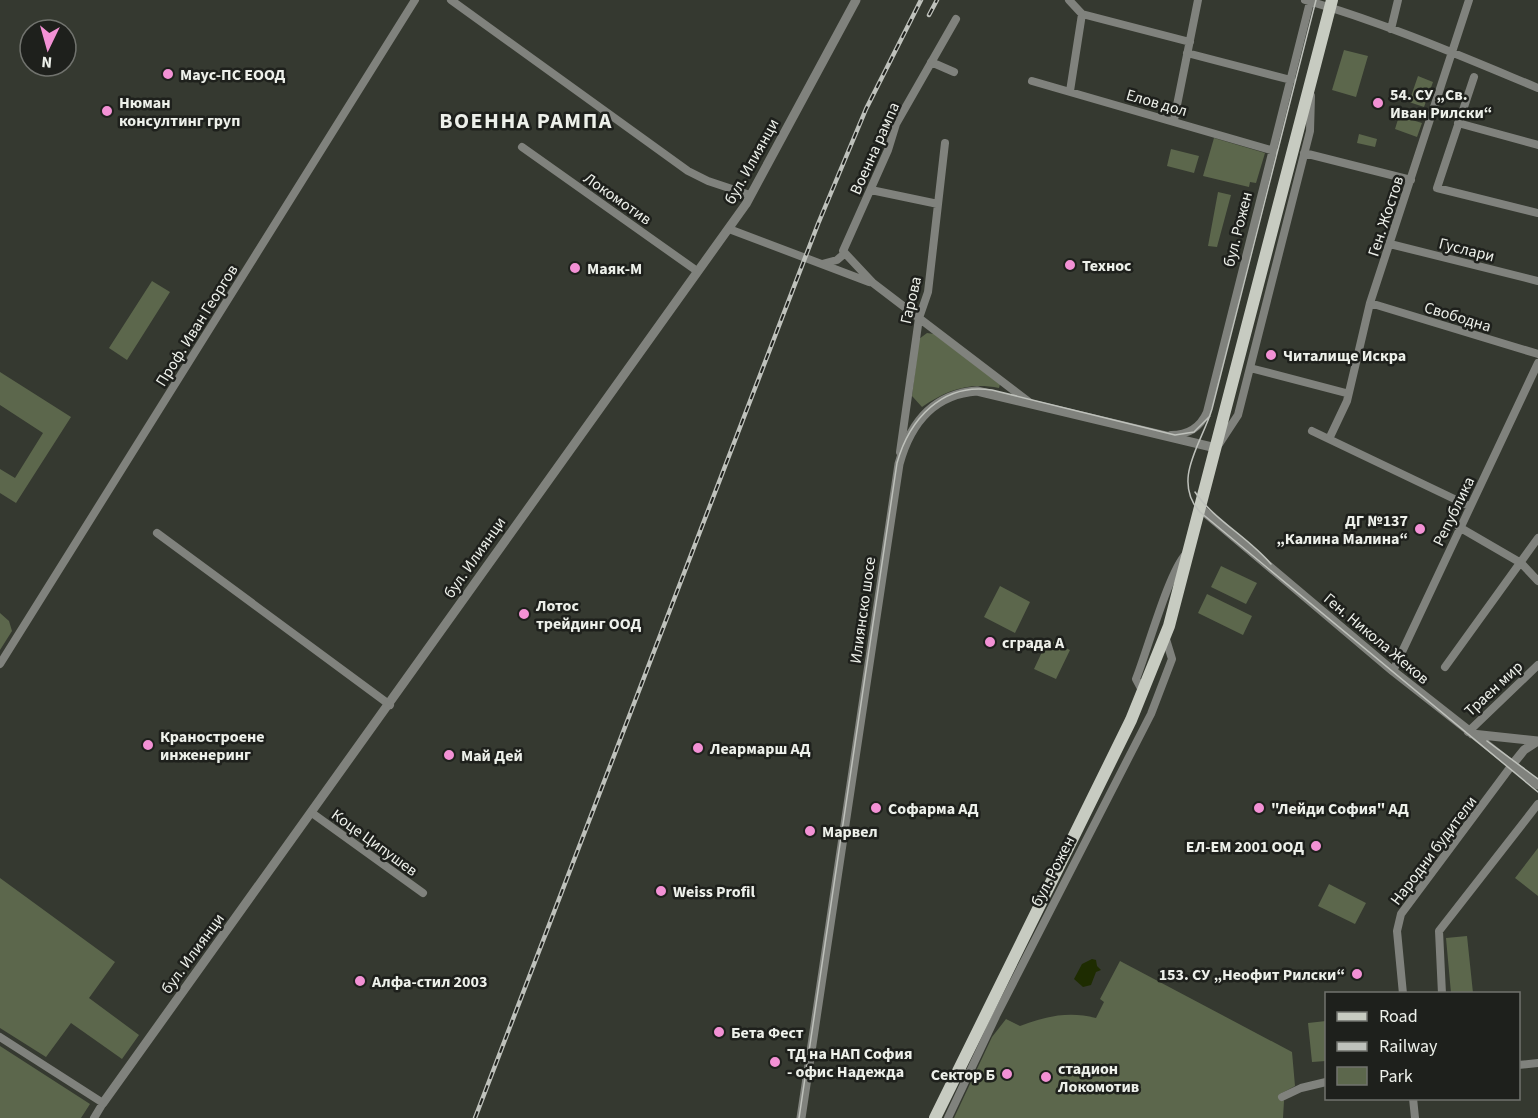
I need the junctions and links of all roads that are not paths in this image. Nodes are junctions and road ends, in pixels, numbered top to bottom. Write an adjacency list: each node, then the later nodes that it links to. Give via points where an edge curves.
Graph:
1 (415, 0): 64 (street, Проф. Иван Георгов)
2 (451, 0): 33 (street, via 688,171)
3 (856, 0): 33 (street, бул. Илиянци)
4 (1198, 0): 13 (street)
5 (1398, 0): 12 (street)
6 (1469, 0): 14 (street, Ген. Жостов)
7 (1075, 1): 10 (street)
8 (1308, 1): 9 (street); 20 (street, бул. Рожен)
9 (1329, 2): 12 (street); 19 (main road, бул. Рожен)
10 (1082, 14): 13 (street); 23 (street)
11 (956, 19): 16 (street, Военна рампа)
12 (1391, 29): 14 (street)
13 (1190, 42): 15 (street)
14 (1453, 52): 22 (street); 31 (street, Ген. Жостов)
15 (1187, 53): 20 (street); 24 (street)
16 (931, 62): 17 (street); 32 (street, Военна рампа, via 896,124)
17 (954, 72)
18 (1474, 77): 25 (street)
19 (1312, 79): 30 (street, бул. Рожен, via 1310,131); 53 (main road, бул. Рожен)
20 (1291, 80): 29 (street, бул. Рожен)
21 (1032, 81): 23 (street, Елов дол)
22 (1538, 88)
23 (1070, 92): 24 (street, Елов дол)
24 (1174, 120): 29 (street, Елов дол)
25 (1458, 123): 27 (street); 35 (street, via 1437,188)
26 (945, 142): 34 (street, Гарова)
27 (1538, 145)
28 (522, 147): 40 (street, Локомотив)
29 (1274, 151): 51 (street, бул. Рожен, via 1207,412 1192,431)
30 (1304, 153): 31 (street); 47 (street, бул. Рожен)
31 (1411, 180): 37 (street, Ген. Жостов)
32 (871, 190): 34 (street); 38 (street, Военна рампа)
33 (750, 195): 36 (street, бул. Илиянци)
34 (938, 204): 44 (street, Гарова, via 928,292)
35 (1538, 213)
36 (729, 229): 39 (street); 40 (street, бул. Илиянци)
37 (1390, 244): 41 (street, Гуслари); 43 (street, Ген. Жостов)
38 (844, 250): 39 (street, via 837,260); 42 (street)
39 (821, 264): 42 (street)
40 (697, 271): 69 (street, бул. Илиянци)
41 (1538, 281)
42 (873, 283): 44 (street)
43 (1370, 303): 45 (street, Свободна); 48 (street, Ген. Жостов)
44 (919, 318): 49 (street); 54 (street, Гарова)
45 (1538, 354)
46 (1538, 363): 55 (street, Република)
47 (1250, 368): 48 (street); 53 (street, бул. Рожен, via 1235,422)
48 (1346, 393): 52 (street, Ген. Жостов, via 1347,401)
49 (1029, 402): 51 (street, Илиянско шосе); 54 (street, Илиянско шосе, via 977,391 945,399 930,408 913,428)
50 (1312, 431): 52 (street)
51 (1163, 435): 53 (street, Илиянско шосе)
52 (1329, 440): 55 (street)
53 (1216, 448): 56 (main road, бул. Рожен)
54 (899, 464): 87 (street, Илиянско шосе)
55 (1469, 506): 57 (street, Република)
56 (1201, 509): 60 (main road, бул. Рожен); 67 (street, Ген. Никола Жеков)
57 (1460, 526): 61 (street); 67 (street, Република)
58 (157, 533): 69 (street)
59 (1538, 538): 61 (street)
60 (1190, 551): 63 (main road, бул. Рожен); 68 (street, бул. Рожен, via 1180,560 1136,679)
61 (1521, 563): 62 (street); 66 (street)
62 (1538, 581)
63 (1165, 636): 68 (main road, бул. Рожен); 89 (street, бул. Рожен, via 1172,659 1151,714)
64 (0, 664)
65 (1538, 665): 70 (street, Траен мир)
66 (1444, 667)
67 (1393, 671): 70 (street, Ген. Никола Жеков)
68 (1144, 692): 88 (main road, бул. Рожен)
69 (390, 705): 75 (street, бул. Илиянци)
70 (1469, 733): 71 (street); 72 (street, Ген. Никола Жеков)
71 (1538, 741): 72 (street)
72 (1512, 765): 73 (street, Ген. Никола Жеков); 77 (street, Народни будители, via 1401,914 1396,931)
73 (1538, 785)
74 (1538, 804): 78 (street, via 1442,925 1438,937)
75 (312, 813): 76 (street, Коце Ципушев); 85 (street, бул. Илиянци)
76 (423, 893)
77 (1402, 992)
78 (1443, 992)
79 (0, 1036): 85 (street)
80 (1538, 1063): 81 (street)
81 (1520, 1065)
82 (1325, 1082): 83 (street)
83 (1282, 1097)
84 (1413, 1100): 90 (street)
85 (103, 1103): 86 (street, бул. Илиянци)
86 (94, 1118)
87 (801, 1118)
88 (935, 1118)
89 (948, 1118)
90 (1415, 1118)

